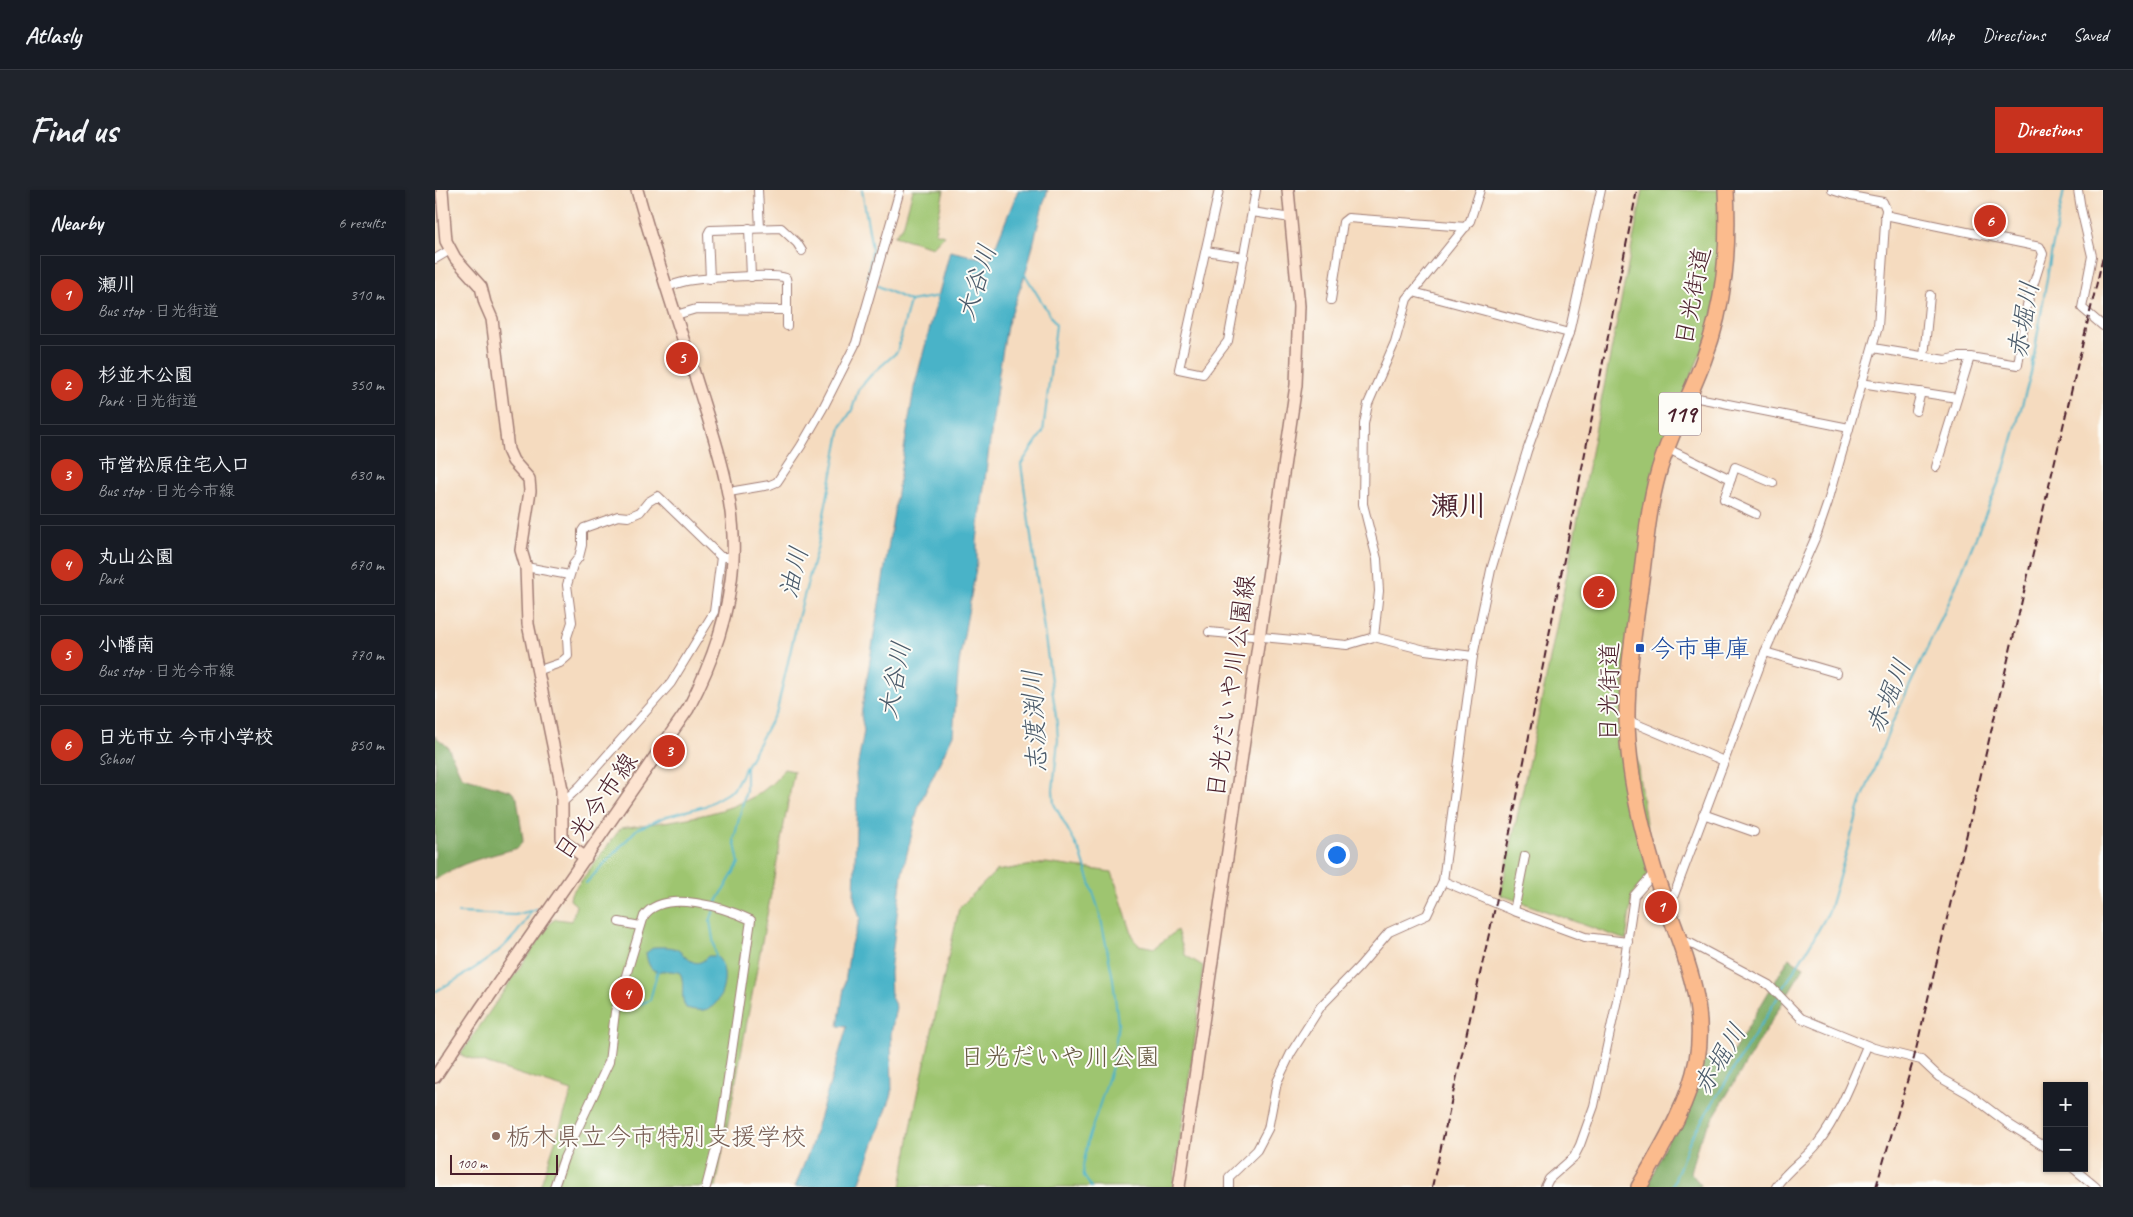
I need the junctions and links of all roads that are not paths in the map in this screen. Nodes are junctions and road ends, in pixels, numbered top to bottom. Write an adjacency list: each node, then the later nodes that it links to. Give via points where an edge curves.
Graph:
1 (441, 190): 19 (main road, via 445,241)
2 (637, 190): 26 (main road, 日光今市線)
3 (758, 190): 18 (street)
4 (900, 190): 48 (street, via 856,343 805,438 777,482)
5 (1219, 190): 21 (street)
6 (1256, 190): 13 (street)
7 (1288, 190): 15 (main road, 日光だいや川公園線)
8 (1480, 190): 16 (street)
9 (1601, 190): 34 (street)
10 (1727, 190): 40 (highway, 日光街道 / 119, via 1728,234 1721,303 1705,357)
11 (1832, 190): 14 (street, via 1883,202)
12 (2078, 190): 33 (street, via 2092,256 2083,308)
13 (1252, 212): 15 (street); 22 (street)
14 (1885, 215): 35 (street, via 1878,327); 37 (street, via 2040,247 2043,254 2027,305 2018,365)
15 (1291, 218): 55 (main road, 日光だいや川公園線, via 1299,306 1298,362)
16 (1466, 226): 27 (street); 29 (street, via 1349,218 1343,222)
17 (749, 228): 18 (street); 24 (street); 25 (street, via 710,230)
18 (759, 228): 20 (street, via 781,228)
19 (450, 250): 23 (street); 52 (main road, via 481,287 493,319 508,450 529,479 521,550)
20 (802, 251)
21 (1206, 251): 22 (street); 22 (street, via 1179,369 1203,374 1228,341)
22 (1244, 257)
23 (435, 258)
24 (751, 277): 25 (street); 30 (street, via 786,278)
25 (710, 279): 26 (street)
26 (667, 287): 31 (main road, 日光今市線)
27 (1413, 292): 34 (street); 56 (street, via 1407,299 1395,342 1367,404 1363,504 1377,559 1379,592)
28 (1930, 296): 36 (street)
29 (1331, 300)
30 (787, 310): 31 (street, via 696,310); 32 (street)
31 (676, 316): 48 (main road, 日光今市線)
32 (787, 326)
33 (2103, 326)
34 (1569, 334): 58 (street, via 1527,451 1491,570)
35 (1873, 348): 36 (street); 38 (street)
36 (1924, 357): 37 (street, via 1945,360)
37 (1970, 357): 41 (street)
38 (1861, 383): 39 (street); 43 (street)
39 (1921, 392): 41 (street); 42 (street)
40 (1688, 396): 43 (street); 44 (highway, 日光街道 / 119)
41 (1957, 398): 45 (street)
42 (1916, 411)
43 (1849, 428): 57 (street, via 1817,534)
44 (1666, 448): 46 (street); 61 (highway, 日光街道 / 119, via 1651,506 1632,641)
45 (1936, 467)
46 (1731, 478): 47 (street, via 1735,468); 49 (street, via 1723,499)
47 (1773, 482)
48 (729, 492): 51 (main road, 日光今市線)
49 (1755, 514)
50 (721, 557): 51 (street); 53 (street, via 658,496 640,512 584,528 579,557); 63 (street, via 714,612 671,683)
51 (733, 557): 67 (main road, 日光今市線, via 724,623 701,684 688,710)
52 (525, 567): 53 (street); 59 (main road, via 528,624)
53 (569, 576): 59 (street, via 567,585 572,622 567,637 568,656 560,664)
54 (1209, 632): 55 (street)
55 (1260, 636): 56 (street, via 1347,645); 82 (main road, 日光だいや川公園線)
56 (1374, 638): 58 (street, via 1425,650)
57 (1765, 652): 60 (street); 62 (street)
58 (1473, 656): 69 (street)
59 (537, 671): 63 (main road)
60 (1837, 673)
61 (1627, 720): 62 (street); 68 (highway, 日光街道 / 119, via 1639,806)
62 (1724, 761): 64 (street)
63 (562, 803): 67 (main road, via 562,838)
64 (1703, 814): 65 (street); 70 (street, via 1674,896)
65 (1754, 832)
66 (1525, 856): 71 (street)
67 (586, 858): 77 (main road, 日光今市線)
68 (1655, 872): 70 (highway, 日光街道 / 119); 75 (street, via 1634,896)
69 (1443, 881): 71 (street); 83 (street, via 1427,915 1389,932 1321,1006 1277,1082 1269,1129 1257,1150 1229,1178)
70 (1667, 904): 74 (highway, 日光街道 / 119)
71 (1514, 911): 75 (street, via 1585,937)
72 (619, 922): 73 (street)
73 (640, 926): 80 (street, via 615,1012 609,1062 564,1158); 81 (street, via 647,911 676,902 714,907 751,920 720,1133)
74 (1680, 940): 76 (street, via 1769,985 1801,1018); 85 (highway, 日光街道 / 119, via 1697,1004 1698,1057 1681,1109)
75 (1628, 942): 84 (street, via 1594,1106 1574,1157 1549,1179)
76 (1867, 1046): 78 (street, via 1921,1060 1939,1077); 86 (street, via 1819,1142)
77 (435, 1078)
78 (2043, 1146)
79 (2078, 1172): 87 (street)
80 (554, 1187)
81 (706, 1187)
82 (1179, 1187)
83 (1229, 1187)
84 (1545, 1187)
85 (1639, 1187)
86 (1776, 1187)
87 (2096, 1187)

